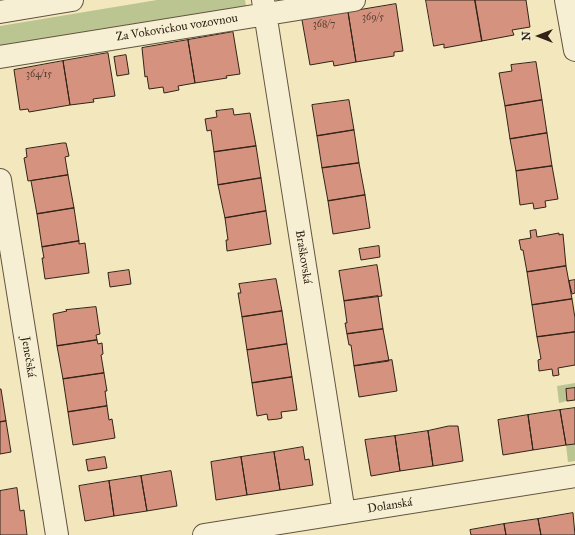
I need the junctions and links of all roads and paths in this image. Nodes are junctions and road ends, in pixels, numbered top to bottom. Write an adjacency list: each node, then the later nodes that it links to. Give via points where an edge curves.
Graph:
1 (72, 0): 5 (street)
2 (354, 0): 4 (street, Za Vokovickou vozovnou)
3 (566, 0): 6 (street)
4 (264, 7): 7 (street, Za Vokovickou vozovnou); 10 (street, Braškovská)
5 (0, 12)
6 (575, 50)
7 (0, 57)
8 (0, 180): 11 (street, Jenečská)
9 (575, 476): 10 (street, Dolanská)
10 (344, 513): 12 (street, Dolanská)
11 (57, 535)
12 (204, 535)

